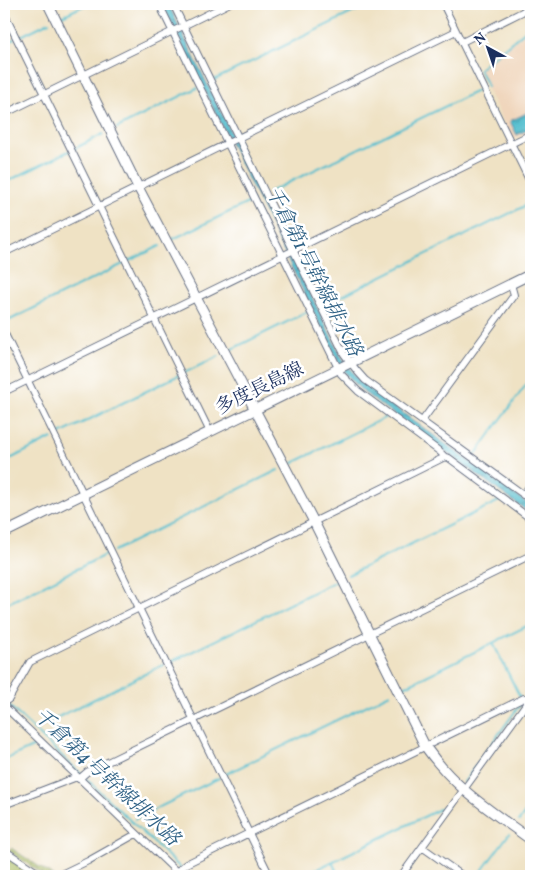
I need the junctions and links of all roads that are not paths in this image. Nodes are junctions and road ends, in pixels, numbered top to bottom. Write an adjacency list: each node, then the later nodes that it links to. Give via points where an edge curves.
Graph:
1 (48, 4): 12 (street)
2 (159, 4): 9 (street)
3 (173, 4): 8 (street)
4 (228, 4): 8 (street)
5 (443, 4): 10 (street)
6 (531, 5): 11 (street)
7 (4, 13): 13 (street)
8 (183, 26): 9 (street); 16 (street)
9 (173, 31): 12 (street); 17 (street)
10 (456, 31): 11 (street); 16 (street)
11 (462, 42): 18 (street)
12 (83, 75): 13 (street); 20 (street)
13 (44, 94): 14 (street); 21 (street)
14 (4, 114)
15 (531, 134): 18 (street)
16 (238, 138): 17 (street); 22 (street)
17 (228, 143): 20 (street); 24 (street)
18 (511, 143): 19 (street); 22 (street)
19 (531, 184)
20 (138, 187): 21 (street); 27 (street)
21 (99, 206): 23 (street); 28 (street)
22 (293, 251): 24 (street); 30 (street)
23 (4, 253)
24 (283, 255): 27 (street); 31 (street)
25 (531, 274): 26 (street, 多度長島線)
26 (510, 284): 30 (street, 多度長島線); 35 (street, via 514,295)
27 (196, 298): 28 (street); 34 (street)
28 (154, 318): 32 (street); 36 (street)
29 (4, 332): 32 (street)
30 (350, 364): 31 (street, 多度長島線); 35 (street, via 365,380)
31 (339, 369): 34 (street, 多度長島線); 37 (street, via 358,391)
32 (27, 380): 33 (street); 39 (street)
33 (4, 392)
34 (255, 410): 36 (street, 多度長島線); 43 (street)
35 (422, 421): 40 (street)
36 (210, 432): 39 (street, 多度長島線)
37 (445, 457): 42 (street); 43 (street)
38 (531, 484): 40 (street)
39 (83, 494): 44 (street, 多度長島線); 46 (street)
40 (523, 495): 41 (street)
41 (531, 500)
42 (531, 519)
43 (314, 522): 46 (street); 47 (street)
44 (4, 533)
45 (531, 554): 47 (street)
46 (139, 608): 49 (street, via 30,662); 50 (street)
47 (370, 634): 50 (street); 51 (street)
48 (531, 699): 51 (street, via 524,698); 53 (street)
49 (5, 706): 52 (street)
50 (193, 720): 52 (street); 55 (street)
51 (425, 746): 53 (street); 55 (street)
52 (79, 778): 54 (street); 56 (street)
53 (463, 790): 57 (street); 58 (street)
54 (4, 805)
55 (249, 833): 60 (street); 63 (street)
56 (136, 834): 60 (street); 62 (street)
57 (531, 840)
58 (422, 847): 64 (street); 65 (street)
59 (4, 850): 61 (street)
60 (180, 871)
61 (43, 876)
62 (57, 876)
63 (270, 876)
64 (401, 876)
65 (463, 876)

